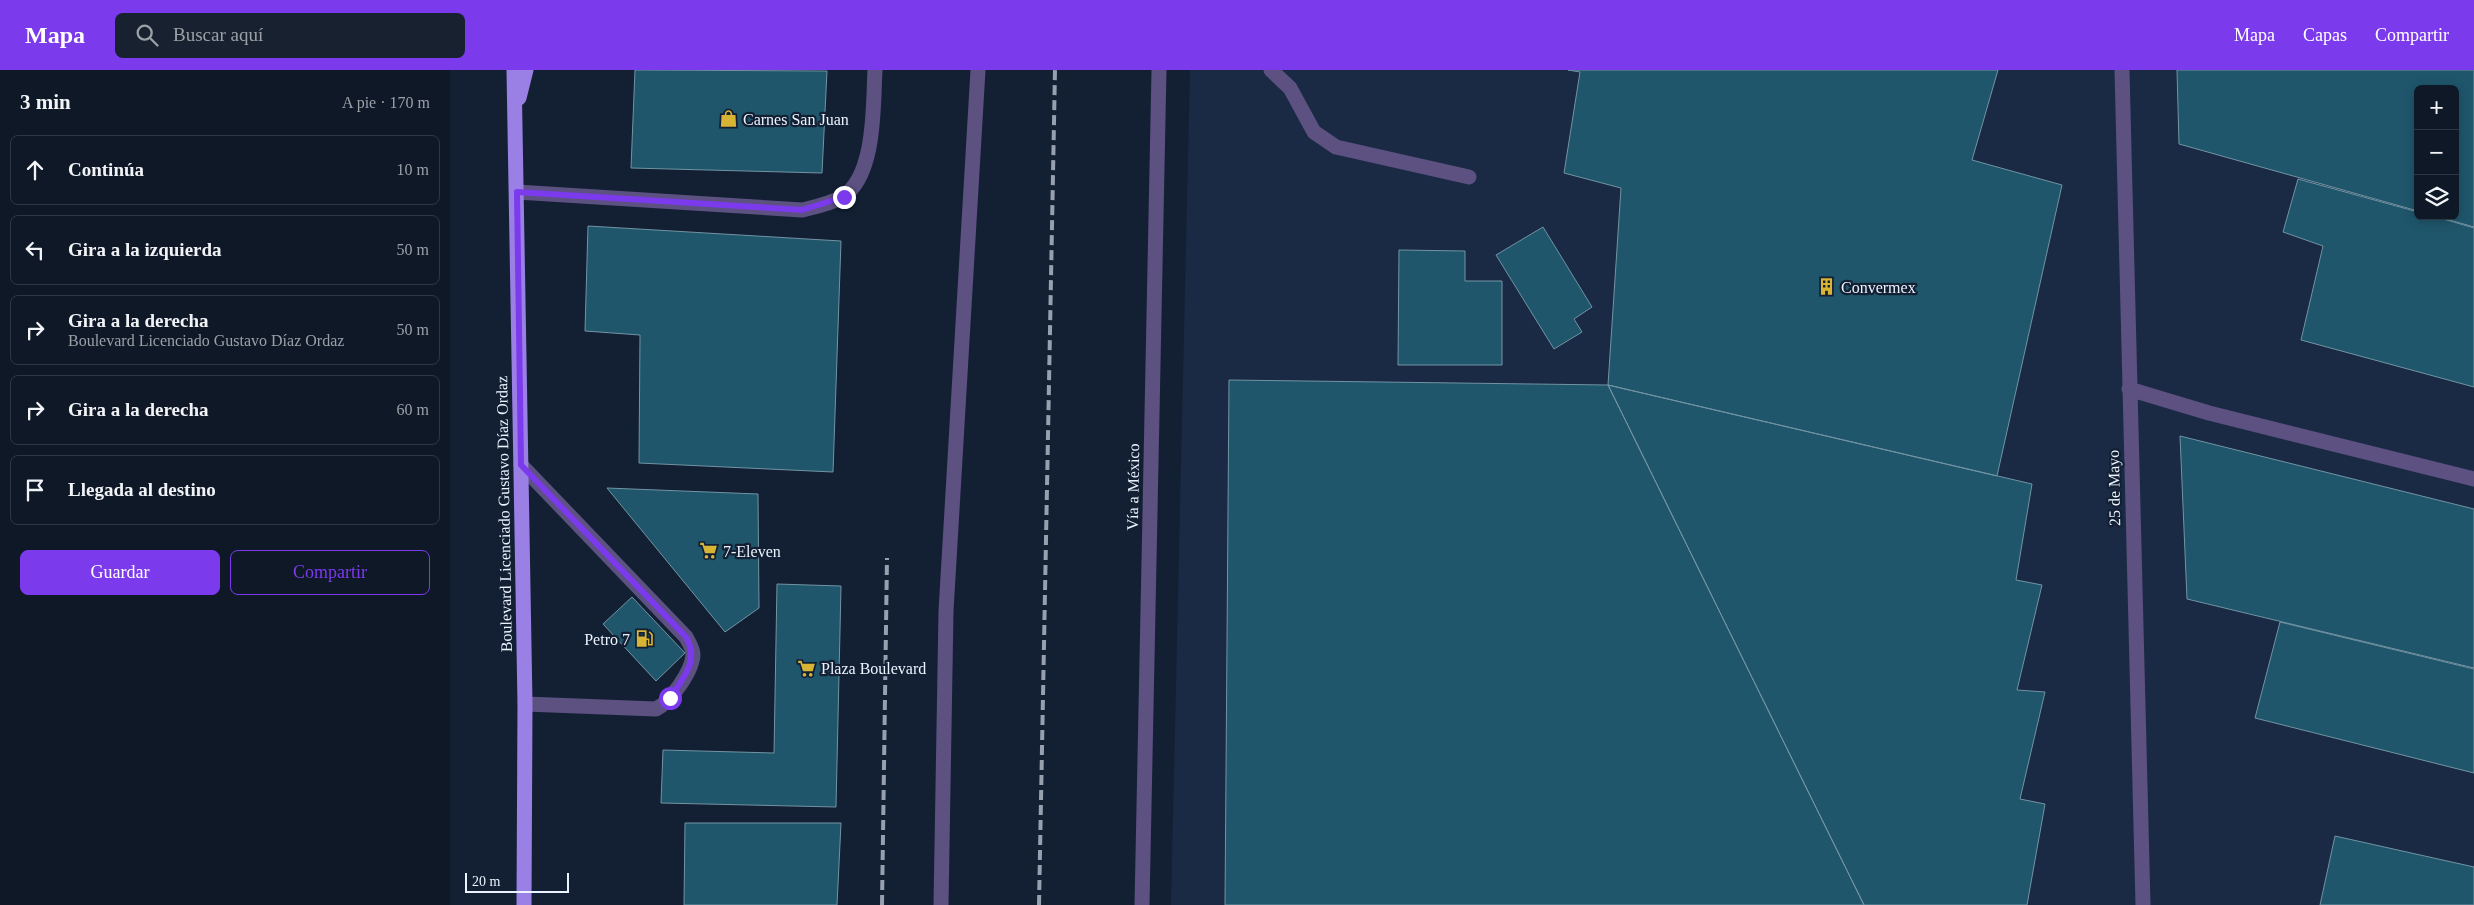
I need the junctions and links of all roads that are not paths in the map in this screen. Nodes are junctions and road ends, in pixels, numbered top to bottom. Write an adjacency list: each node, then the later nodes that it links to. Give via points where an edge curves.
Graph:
1 (514, 70): 8 (main road, Boulevard Licenciado Gustavo Díaz Ordaz)
2 (526, 70): 8 (main road, Boulevard Licenciado Gustavo Díaz Ordaz)
3 (875, 70): 10 (street, via 868,157 857,182 844,197 822,205 802,210)
4 (978, 70): 16 (street, via 946,611)
5 (1159, 70): 17 (street, Vía a México)
6 (1271, 70): 9 (street, via 1290,88 1314,132 1336,147)
7 (2122, 70): 11 (street, 25 de Mayo)
8 (514, 122): 10 (main road, Boulevard Licenciado Gustavo Díaz Ordaz)
9 (1469, 177)
10 (517, 192): 12 (main road, Boulevard Licenciado Gustavo Díaz Ordaz)
11 (2129, 389): 13 (street, via 2209,413); 18 (street, 25 de Mayo)
12 (521, 465): 14 (main road, Boulevard Licenciado Gustavo Díaz Ordaz); 14 (street, via 686,637 693,653 689,670 670,698 656,709)
13 (2474, 480)
14 (525, 704): 15 (main road, Boulevard Licenciado Gustavo Díaz Ordaz)
15 (524, 905)
16 (941, 905)
17 (1142, 905)
18 (2143, 905)

